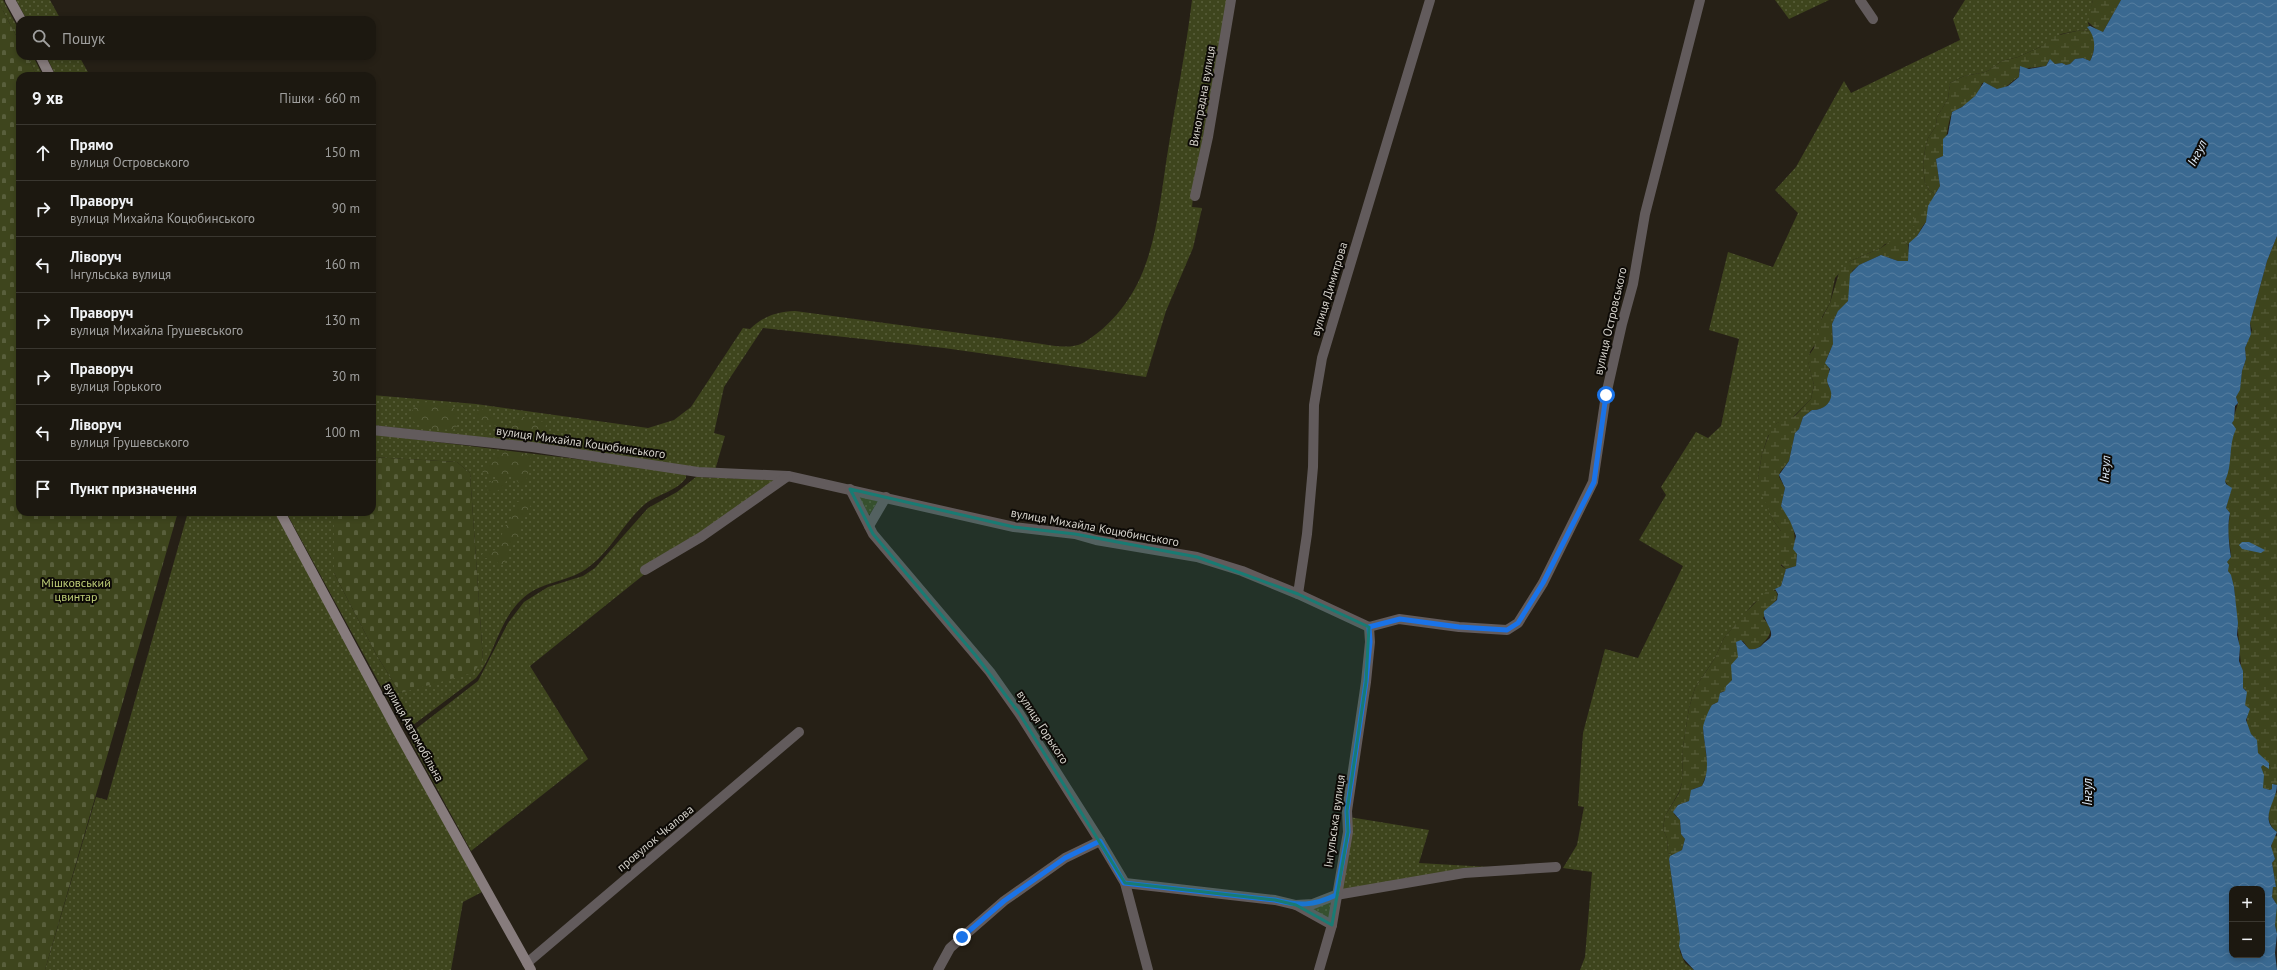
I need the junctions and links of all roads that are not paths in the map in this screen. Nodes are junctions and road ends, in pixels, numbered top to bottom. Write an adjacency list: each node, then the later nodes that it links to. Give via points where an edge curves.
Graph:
1 (10, 0): 6 (street)
2 (1232, 0): 10 (street, Виноградна вулиця)
3 (1430, 0): 18 (street, вулиця Димитрова, via 1322,358 1314,405 1313,467)
4 (1700, 0): 19 (street, вулиця Островського, via 1646,214 1633,284 1606,395 1594,482 1543,583 1518,623 1507,630 1400,619)
5 (1860, 0): 7 (street)
6 (19, 16)
7 (1873, 19)
8 (42, 60): 9 (street)
9 (48, 72)
10 (1195, 196)
11 (376, 430): 12 (street, вулиця Михайла Коцюбинського, via 532,447 698,472)
12 (788, 476): 13 (street, вулиця Михайла Коцюбинського); 17 (street, via 701,537)
13 (850, 489): 14 (street, вулиця Михайла Коцюбинського); 16 (street, вулиця Горького)
14 (886, 497): 16 (street); 18 (street, вулиця Михайла Коцюбинського, via 1014,527 1075,534 1197,557 1242,571)
15 (282, 516): 27 (street, вулиця Автомобільна, via 398,732)
16 (869, 526): 21 (street, вулиця Горького, via 950,627 990,672)
17 (645, 570)
18 (1298, 594): 19 (street, вулиця Михайла Коцюбинського)
19 (1369, 627): 24 (street, Інгульська вулиця, via 1366,682 1347,811 1348,832)
20 (799, 732): 27 (street, провулок Чкалова)
21 (1100, 841): 23 (street, вулиця Горького); 28 (street, via 1065,858 1004,901 950,948)
22 (1556, 867): 24 (street, via 1464,873)
23 (1124, 883): 25 (street, via 1275,900); 29 (street, вулиця Горького)
24 (1336, 895): 25 (street, via 1324,901); 26 (street, Інгульська вулиця)
25 (1296, 905): 26 (street)
26 (1332, 925): 30 (street, Інгульська вулиця)
27 (529, 967)
28 (938, 970)
29 (1148, 970)
30 (1319, 970)

